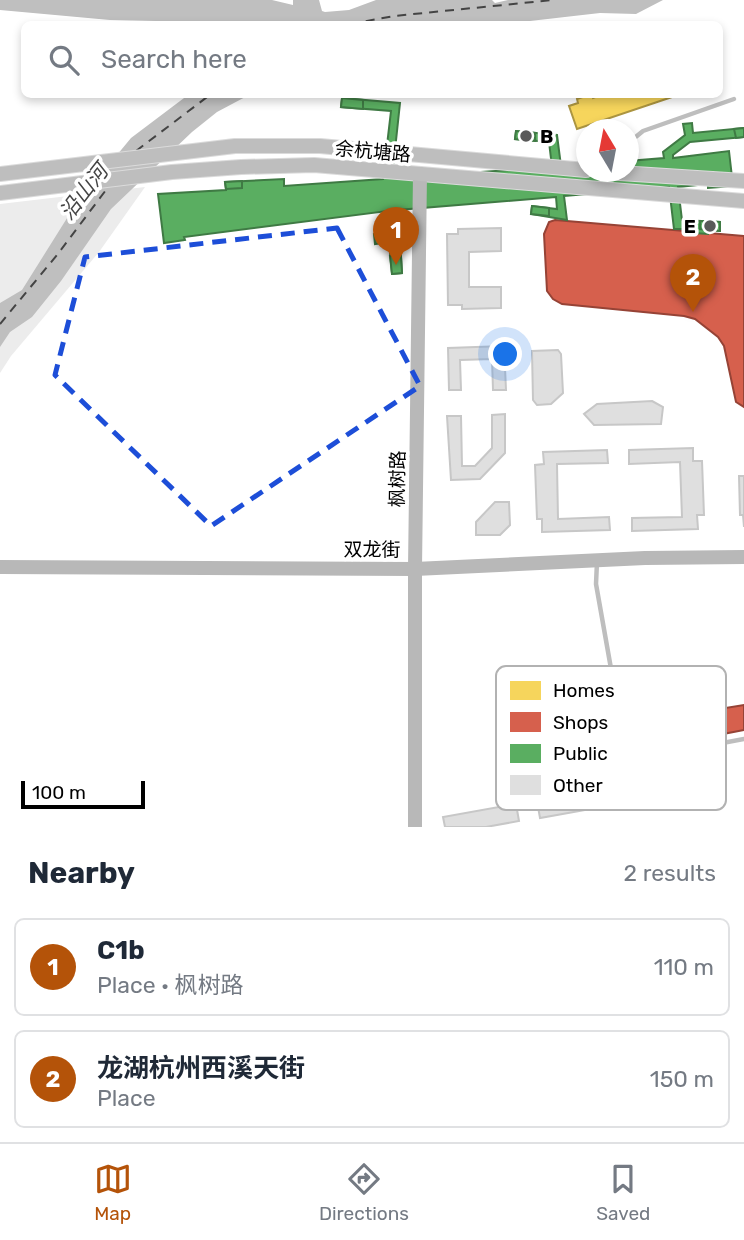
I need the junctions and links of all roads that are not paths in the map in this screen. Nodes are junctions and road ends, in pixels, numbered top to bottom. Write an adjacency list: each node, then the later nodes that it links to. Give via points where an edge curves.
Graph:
1 (734, 99): 2 (lane)
2 (639, 134)
3 (576, 169): 5 (main road, 余杭塘路, via 320,146 234,146)
4 (639, 173): 7 (main road)
5 (0, 174)
6 (421, 174): 8 (main road, 余杭塘路, via 314,165 241,167); 9 (main road, 余杭塘路); 13 (street, 枫树路)
7 (744, 181)
8 (0, 193)
9 (744, 201)
10 (744, 557): 11 (street, 双龙街)
11 (597, 561): 13 (street, 双龙街); 14 (lane)
12 (0, 567): 13 (street, 双龙街)
13 (415, 569): 17 (street, 枫树路)
14 (611, 666)
15 (744, 739): 16 (lane)
16 (726, 742)
17 (415, 827)

